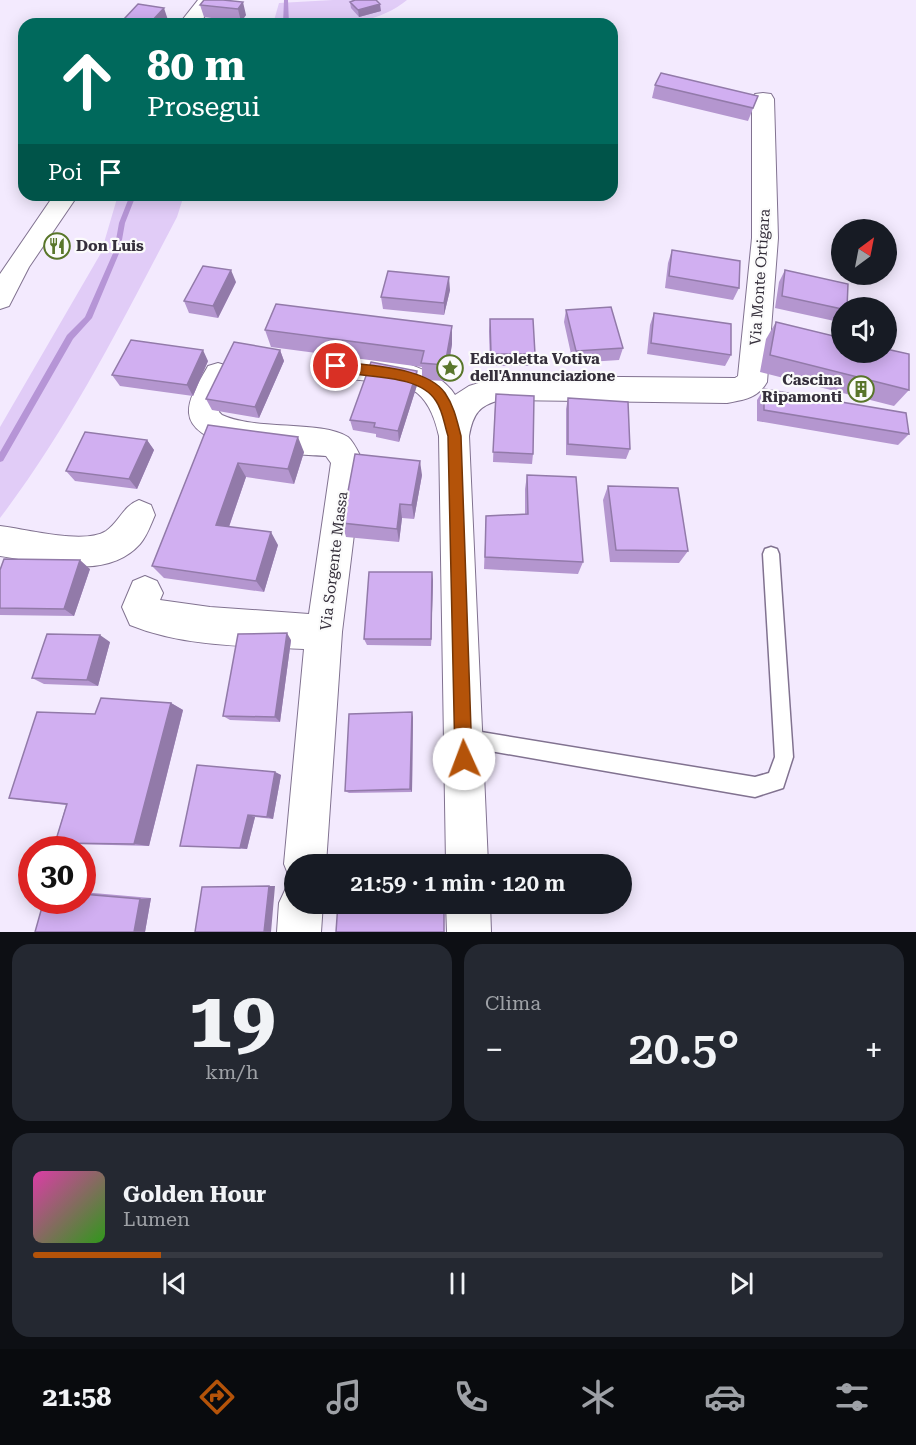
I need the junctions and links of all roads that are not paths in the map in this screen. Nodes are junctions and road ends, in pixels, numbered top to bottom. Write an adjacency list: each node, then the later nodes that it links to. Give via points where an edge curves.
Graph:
1 (208, 0): 2 (street)
2 (194, 18)
3 (763, 99): 9 (street, Via Monte Ortigara, via 765,238 752,382 742,389 727,391 501,388 470,397 459,411)
4 (61, 201): 5 (street)
5 (9, 263): 6 (street)
6 (0, 299)
7 (336, 366): 9 (street, via 407,376 428,384 439,394)
8 (218, 374): 14 (street, Via Sorgente Massa, via 204,408 209,425 232,433 328,443 345,454)
9 (454, 436): 15 (street, Via Monte Ortigara)
10 (139, 515): 11 (street, via 133,531 96,551)
11 (0, 542)
12 (771, 554): 15 (lane, via 784,757 776,781 755,787)
13 (145, 593): 14 (street, via 140,607 143,613 232,626)
14 (324, 632): 16 (street, Via Sorgente Massa)
15 (463, 738): 17 (street, Via Monte Ortigara)
16 (305, 854)
17 (467, 854)
18 (300, 914): 20 (street)
19 (468, 914): 21 (street)
20 (299, 932)
21 (469, 932)

